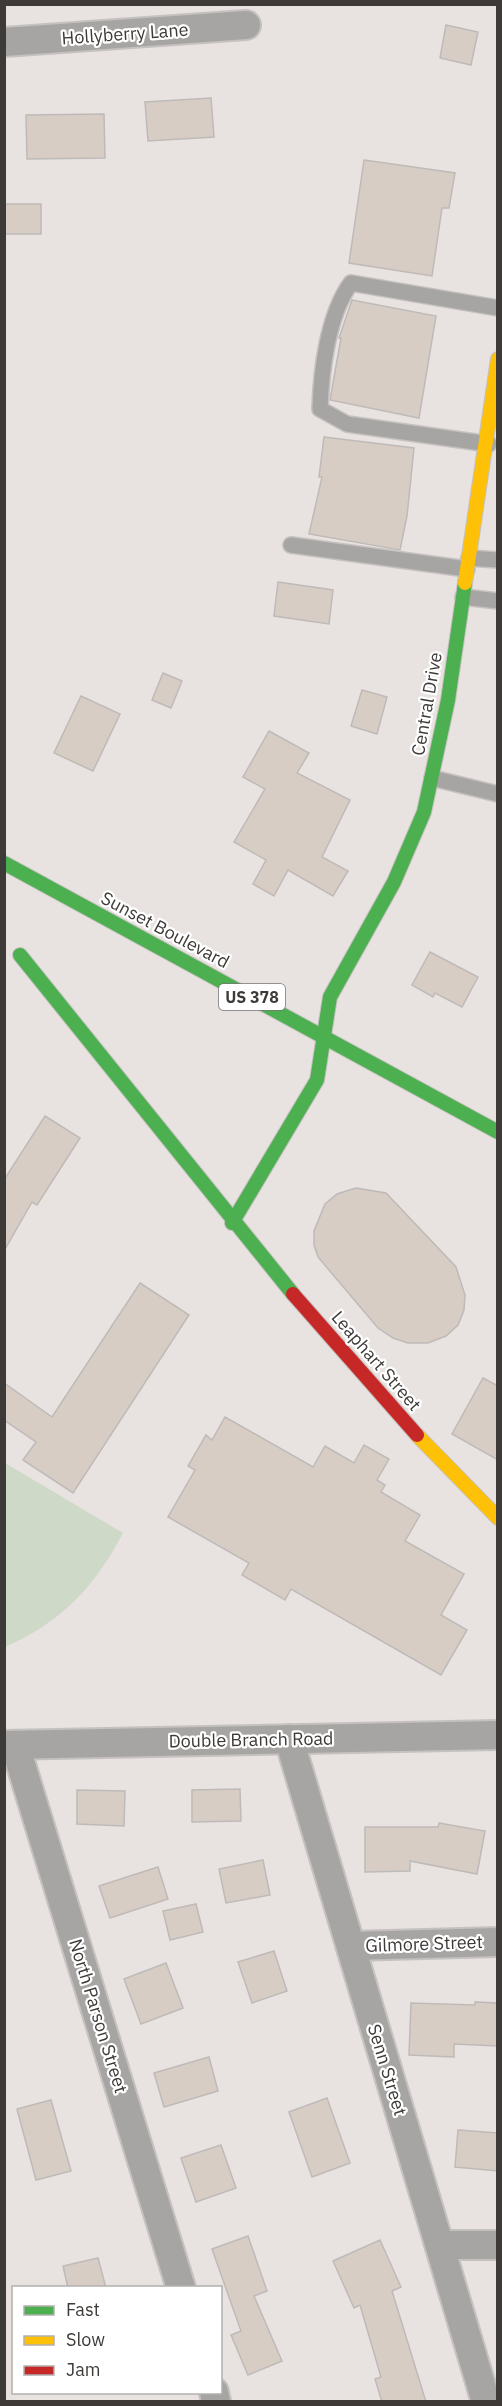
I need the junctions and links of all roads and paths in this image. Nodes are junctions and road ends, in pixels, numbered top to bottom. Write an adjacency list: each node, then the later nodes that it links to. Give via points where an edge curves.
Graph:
1 (246, 25): 2 (street, Hollyberry Lane)
2 (4, 42)
3 (498, 308): 5 (lane, via 351,283 340,297 334,316 320,409 347,424)
4 (498, 359): 5 (street, Central Drive)
5 (491, 444): 8 (street, Central Drive)
6 (291, 545): 8 (lane)
7 (498, 560): 8 (lane)
8 (468, 564): 9 (street, Central Drive)
9 (463, 597): 10 (lane); 11 (street, Central Drive)
10 (498, 601)
11 (432, 778): 12 (lane); 15 (street, Central Drive, via 424,812 394,882 330,997)
12 (498, 794)
13 (4, 863): 15 (street, Sunset Boulevard / US 378)
14 (20, 955): 17 (street, Leaphart Street)
15 (322, 1035): 16 (street, Sunset Boulevard / US 378); 17 (street, via 317,1080)
16 (498, 1132)
17 (232, 1223): 18 (street, Leaphart Street, via 413,1431)
18 (498, 1518)
19 (498, 1735): 20 (street, Double Branch Road)
20 (289, 1739): 21 (street, Double Branch Road); 23 (street, Senn Street)
21 (10, 1745): 26 (street, North Parson Street)
22 (498, 1942): 23 (street, Gilmore Street)
23 (351, 1946): 24 (street, Senn Street)
24 (440, 2245): 25 (street); 27 (street, Senn Street)
25 (498, 2245)
26 (181, 2286)
27 (486, 2402)

